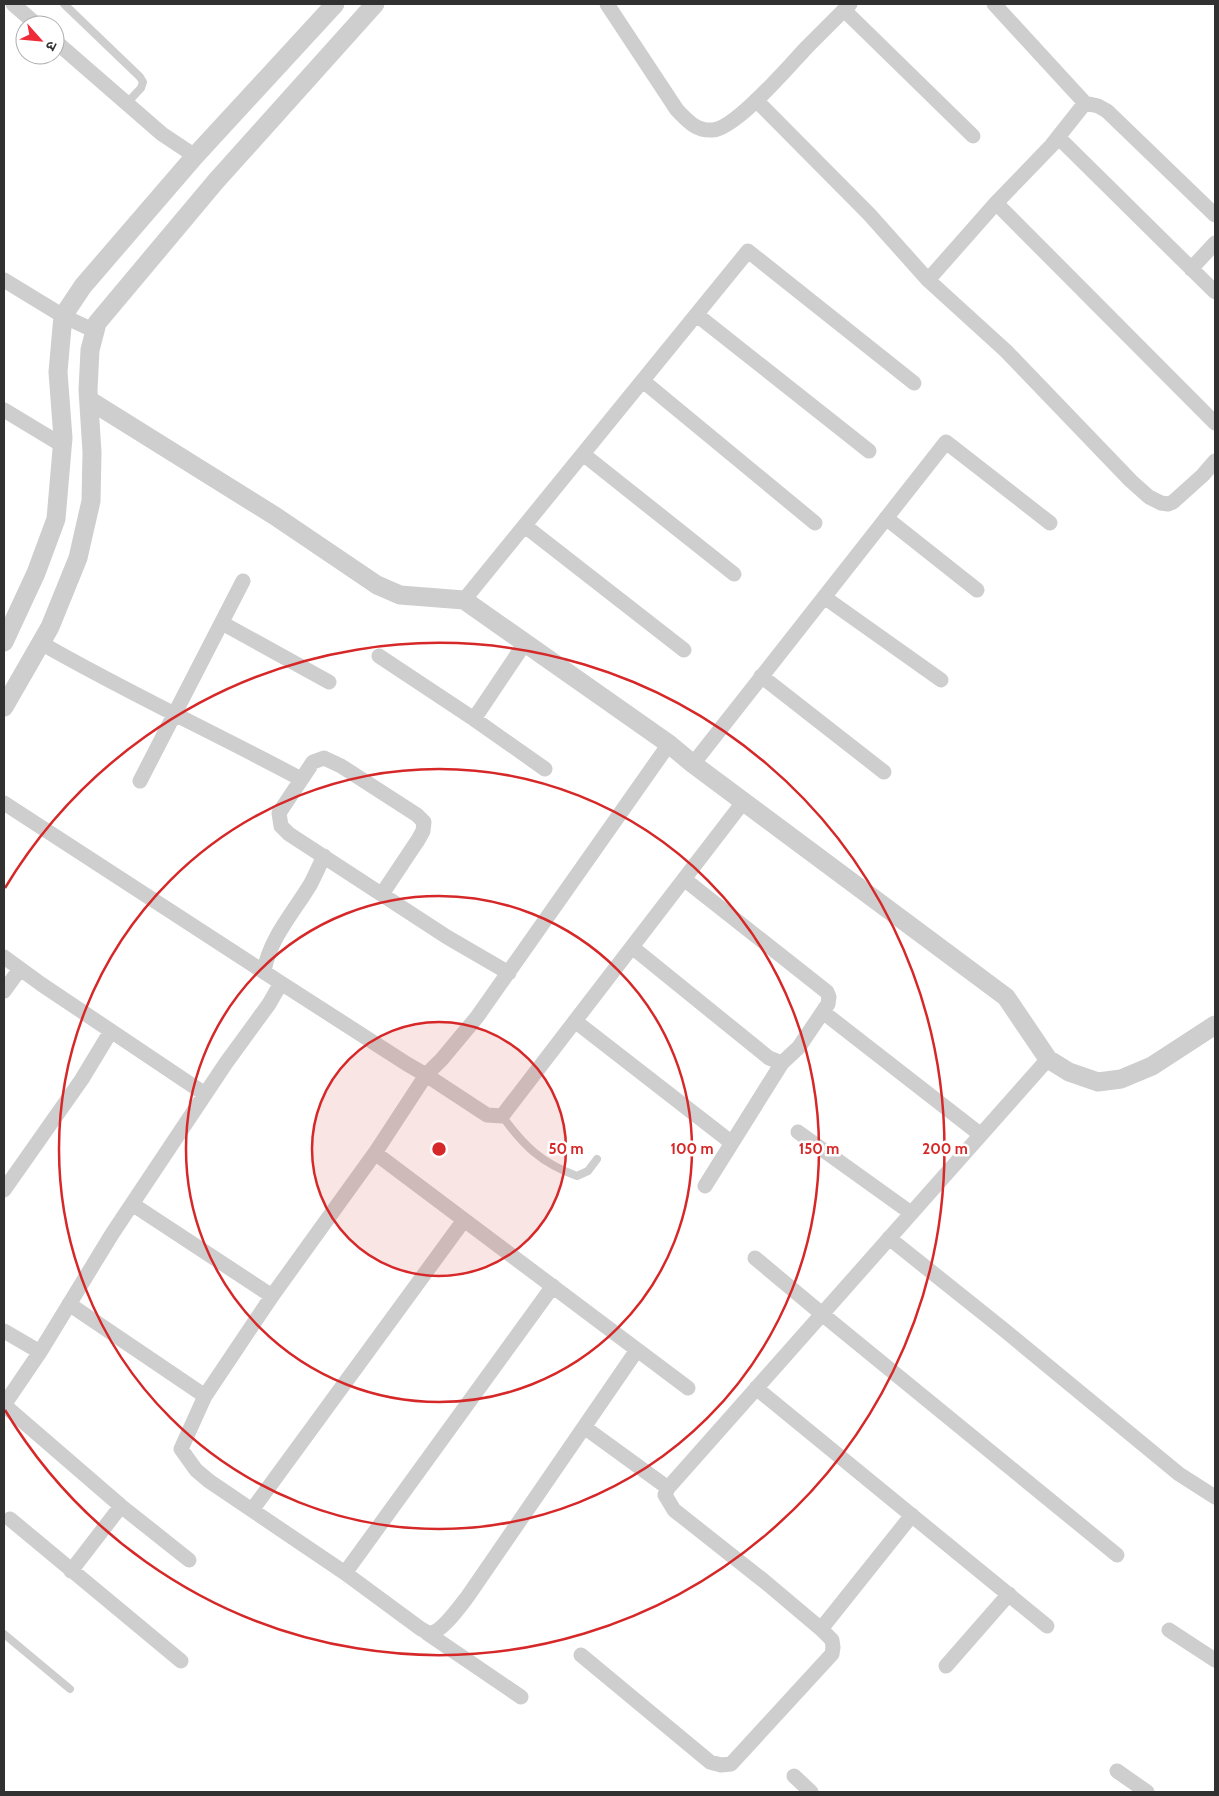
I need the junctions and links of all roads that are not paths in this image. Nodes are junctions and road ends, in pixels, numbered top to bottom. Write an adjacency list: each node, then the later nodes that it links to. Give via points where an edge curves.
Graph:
1 (13, 4): 8 (street)
2 (64, 4): 11 (lane, via 140,77 143,82 141,88)
3 (335, 4): 15 (street)
4 (375, 4): 25 (street, via 216,181 97,323)
5 (607, 4): 10 (street, via 677,110 691,124 699,129 725,127)
6 (994, 4): 12 (street)
7 (848, 7): 10 (street); 13 (street)
8 (26, 15)
9 (65, 50): 11 (street)
10 (756, 100): 21 (street, via 869,214)
11 (127, 103): 15 (street, via 162,134)
12 (1085, 103): 14 (street); 17 (street, via 1106,111)
13 (973, 136)
14 (1058, 137): 16 (street); 19 (street)
15 (194, 156): 24 (street, via 82,286)
16 (996, 203): 21 (street); 30 (street)
17 (1215, 214)
18 (1215, 243): 19 (street)
19 (1191, 268): 22 (street)
20 (4, 280): 24 (street)
21 (928, 280): 34 (street, via 1006,351 1149,497 1161,503 1173,502)
22 (1215, 292)
23 (697, 315): 26 (street); 27 (street, via 748,251); 32 (street)
24 (63, 316): 25 (street); 31 (street, via 58,372)
25 (95, 331): 28 (street, via 90,350)
26 (643, 381): 33 (street); 36 (street)
27 (914, 383)
28 (88, 400): 43 (street, via 275,516 376,584 400,595); 46 (street, via 91,501 78,558)
29 (4, 410): 31 (street)
30 (1215, 423)
31 (62, 446): 45 (street, via 56,519 36,573)
32 (869, 451)
33 (583, 454): 38 (street); 39 (street)
34 (1215, 461)
35 (886, 518): 37 (street, via 946,442); 41 (street); 42 (street)
36 (815, 523)
37 (1050, 523)
38 (524, 526): 43 (street); 48 (street)
39 (734, 574)
40 (243, 581): 44 (street)
41 (978, 590)
42 (824, 597): 50 (street); 51 (street)
43 (464, 600): 47 (street)
44 (222, 623): 52 (street); 54 (street)
45 (4, 642)
46 (41, 643): 53 (street); 54 (street)
47 (525, 643): 55 (street); 56 (street)
48 (684, 650)
49 (379, 656): 55 (street)
50 (762, 676): 57 (street); 59 (street)
51 (941, 680)
52 (328, 682)
53 (6, 697)
54 (173, 714): 60 (street); 61 (street)
55 (474, 720): 58 (street)
56 (669, 744): 57 (street); 71 (street)
57 (693, 764): 62 (street)
58 (545, 769)
59 (884, 772)
60 (301, 779): 64 (street, via 279,813 281,826); 66 (street, via 313,762 324,758 422,818 423,831)
61 (140, 781)
62 (744, 801): 65 (street); 78 (street, via 1006,997)
63 (4, 803): 70 (street)
64 (324, 856): 66 (street); 70 (street, via 310,885 285,921 267,956)
65 (684, 879): 67 (street); 74 (street, via 827,992 828,1004)
66 (382, 894): 71 (street)
67 (632, 947): 75 (street); 79 (street, via 770,1058)
68 (4, 957): 69 (street)
69 (20, 969): 73 (street); 77 (street)
70 (264, 971): 72 (street)
71 (508, 973): 80 (street, via 477,1018)
72 (281, 983): 80 (street); 81 (street)
73 (4, 991)
74 (823, 1012): 79 (street, via 799,1047); 84 (street)
75 (575, 1020): 82 (street); 85 (street)
76 (1215, 1025): 78 (street, via 1152,1066 1121,1079 1098,1082 1069,1072)
77 (111, 1031): 81 (street); 89 (street)
78 (1048, 1059): 84 (street)
79 (782, 1063): 85 (street)
80 (426, 1075): 82 (street, via 487,1115); 86 (street)
81 (205, 1094): 90 (street)
82 (502, 1116): 87 (lane, via 529,1150 565,1172 576,1176 588,1171)
83 (798, 1132): 91 (street)
84 (981, 1135): 91 (street)
85 (732, 1143): 88 (street)
86 (375, 1153): 92 (street); 96 (street)
87 (598, 1159)
88 (705, 1186)
89 (4, 1190)
90 (132, 1204): 96 (street); 97 (street)
91 (912, 1213): 93 (street)
92 (464, 1220): 95 (street); 110 (street)
93 (889, 1238): 98 (street); 108 (street, via 1180,1474)
94 (756, 1258): 98 (street)
95 (553, 1286): 100 (street); 116 (street)
96 (272, 1296): 104 (street)
97 (69, 1304): 101 (street); 104 (street)
98 (822, 1314): 103 (street); 113 (street)
99 (4, 1331): 101 (street)
100 (637, 1350): 102 (street); 106 (street)
101 (40, 1352): 105 (street)
102 (688, 1388)
103 (756, 1388): 107 (street); 111 (street)
104 (205, 1396): 110 (street, via 181,1449 196,1470)
105 (4, 1405): 109 (street)
106 (584, 1427): 107 (street); 121 (street, via 468,1596 440,1629)
107 (668, 1488): 119 (street, via 665,1495 674,1510)
108 (1215, 1497)
109 (121, 1506): 114 (street); 115 (street)
110 (252, 1510): 116 (street)
111 (912, 1515): 117 (street); 119 (street)
112 (10, 1519): 115 (street)
113 (1117, 1555)
114 (189, 1560)
115 (71, 1571): 125 (street)
116 (346, 1574): 121 (street)
117 (1009, 1594): 118 (street); 126 (street)
118 (1047, 1626)
119 (820, 1629): 123 (street, via 832,1640 832,1654 731,1764 710,1762)
120 (1169, 1630): 124 (street)
121 (427, 1633): 128 (street)
122 (4, 1634): 127 (lane)
123 (581, 1655)
124 (1215, 1660)
125 (181, 1661)
126 (946, 1666)
127 (70, 1689)
128 (521, 1697)
129 (1117, 1770): 132 (street)
130 (794, 1776): 131 (street)
131 (811, 1792)
132 (1147, 1792)

